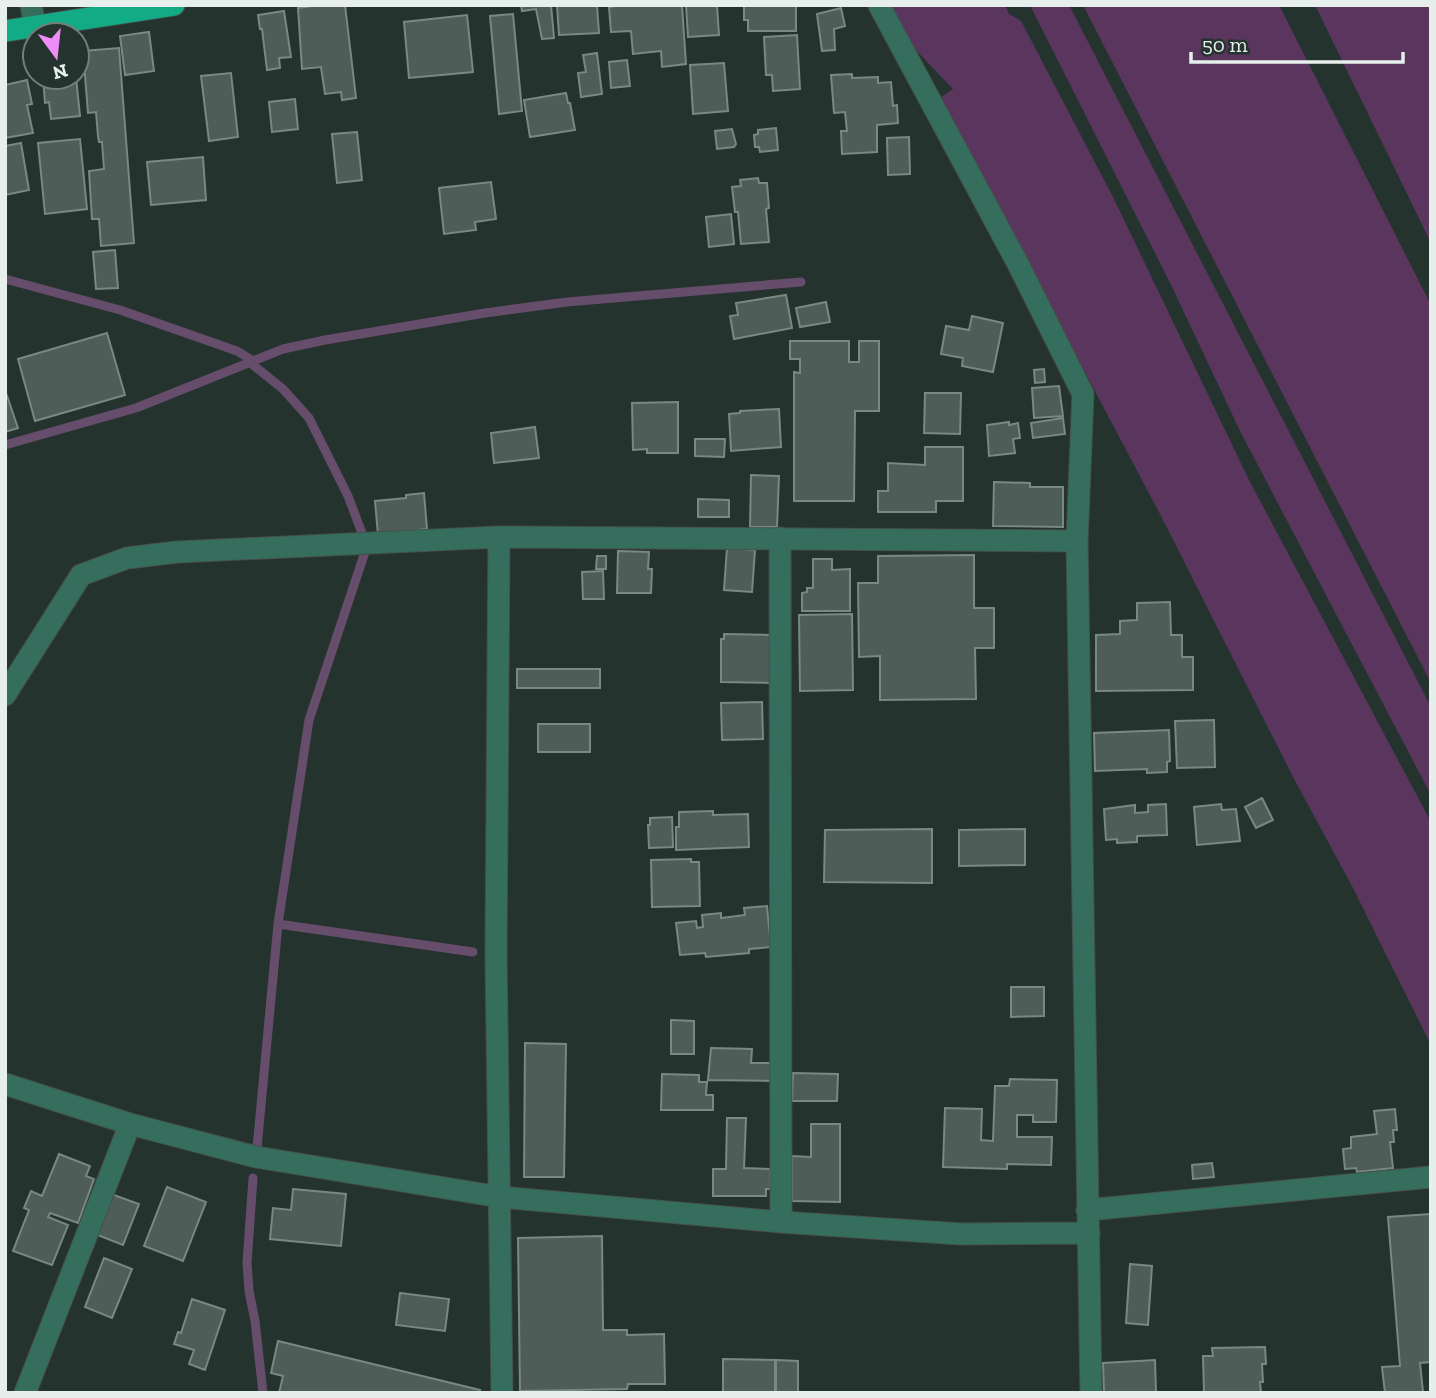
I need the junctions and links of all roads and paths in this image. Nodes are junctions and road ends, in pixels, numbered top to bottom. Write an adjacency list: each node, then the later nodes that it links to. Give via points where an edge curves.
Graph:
1 (174, 5): 3 (main road)
2 (880, 5): 7 (street, via 1083,394)
3 (33, 16): 4 (main road)
4 (5, 31)
5 (499, 537): 6 (street); 8 (street, via 127,558 81,575); 12 (street, via 496,955)
6 (780, 538): 7 (street); 14 (street)
7 (1077, 541): 13 (street)
8 (5, 695)
9 (5, 1084): 10 (street)
10 (130, 1124): 12 (street, via 256,1157); 16 (street)
11 (1431, 1177): 13 (street)
12 (500, 1197): 14 (street); 17 (street)
13 (1087, 1210): 15 (street)
14 (780, 1222): 15 (street, via 961,1234)
15 (1089, 1233): 18 (street)
16 (25, 1393)
17 (502, 1393)
18 (1091, 1393)

